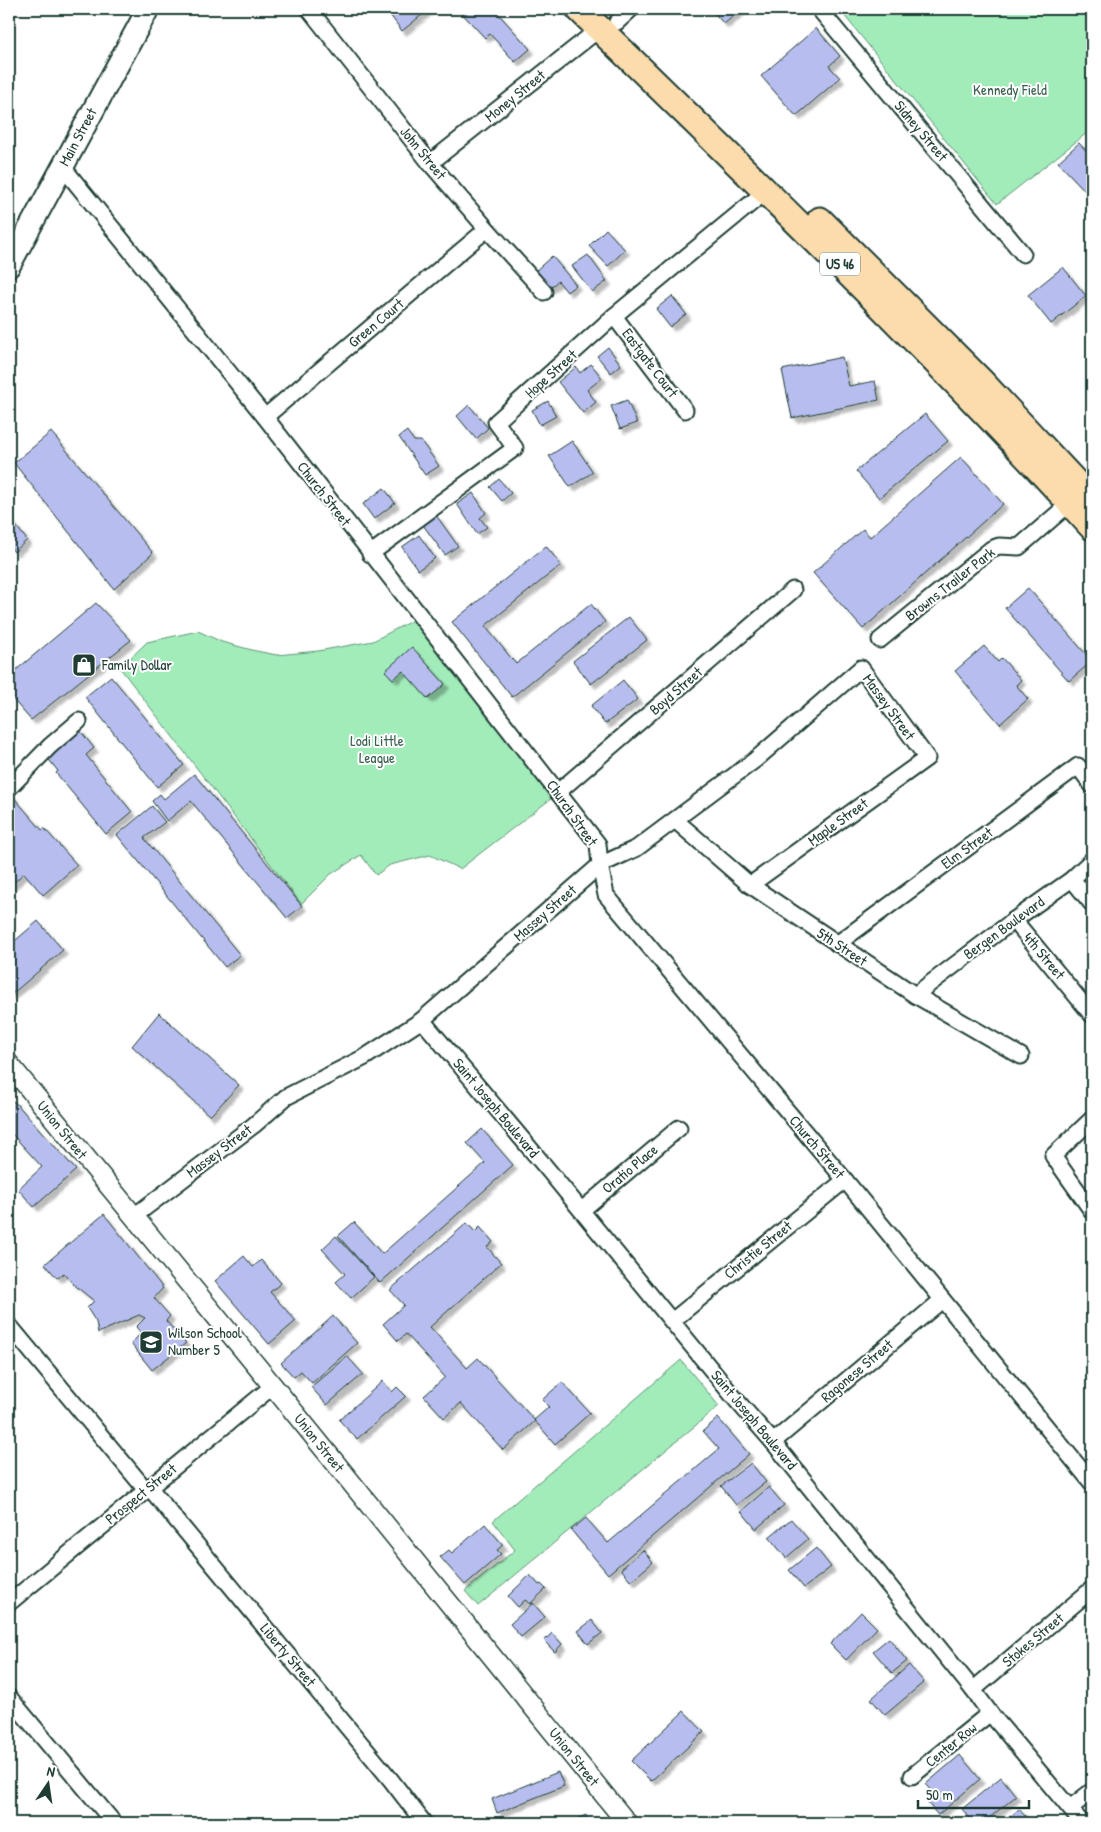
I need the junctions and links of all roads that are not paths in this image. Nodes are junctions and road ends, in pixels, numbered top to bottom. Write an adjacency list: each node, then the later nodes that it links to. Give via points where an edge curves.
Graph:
1 (148, 9): 7 (main road, Main Street)
2 (309, 9): 6 (street, John Street)
3 (579, 9): 5 (highway, US 46)
4 (819, 9): 10 (street, Sidney Street)
5 (613, 17): 6 (street, Money Street); 8 (highway, US 46); 16 (highway, US 46, via 980,380)
6 (430, 163): 9 (street, John Street)
7 (62, 166): 11 (main road, Main Street); 15 (street, Church Street)
8 (766, 191): 13 (street, Hope Street); 16 (highway, US 46)
9 (487, 230): 12 (street, John Street); 15 (street, Green Court)
10 (1023, 254)
11 (9, 266)
12 (544, 292)
13 (614, 316): 14 (street, Eastgate Court); 18 (street, Hope Street, via 496,422 515,448)
14 (684, 410)
15 (265, 417): 18 (street, Church Street)
16 (1081, 502): 17 (highway, US 46); 20 (street, Browns Trailer Park, via 1019,547 991,548)
17 (1092, 527)
18 (370, 554): 25 (street, Church Street)
19 (793, 590): 25 (street, Boyd Street)
20 (880, 640)
21 (79, 721): 23 (street)
22 (927, 758): 26 (street, Massey Street, via 861,668 755,760); 30 (street, Maple Street)
23 (13, 784)
24 (1092, 785): 33 (street, Elm Street, via 1078,766)
25 (558, 792): 28 (street, Church Street, via 598,844)
26 (675, 820): 28 (street, Massey Street, via 638,848); 30 (street, 5th Street)
27 (1092, 860): 29 (street, Bergen Boulevard)
28 (600, 865): 36 (street, Massey Street); 41 (street, Church Street, via 606,896)
29 (1072, 879): 31 (street); 32 (street, Bergen Boulevard)
30 (750, 885): 33 (street, 5th Street)
31 (1092, 904)
32 (1014, 920): 34 (street, Bergen Boulevard); 35 (street, 4th Street)
33 (837, 944): 34 (street, 5th Street)
34 (915, 995): 37 (street, 5th Street)
35 (1092, 1015)
36 (422, 1020): 42 (street, Saint Joseph Boulevard); 44 (street, Massey Street, via 364,1057 286,1097)
37 (1021, 1056)
38 (9, 1064): 44 (street, Union Street)
39 (1092, 1119): 43 (street, via 1053,1156)
40 (679, 1128): 42 (street, Oratio Place)
41 (845, 1180): 45 (street, Church Street); 46 (street, Christie Street)
42 (582, 1210): 46 (street, Saint Joseph Boulevard)
43 (1092, 1211)
44 (133, 1217): 48 (street, Union Street)
45 (942, 1300): 49 (street, Ragonese Street); 50 (street, Church Street)
46 (672, 1321): 49 (street, Saint Joseph Boulevard)
47 (9, 1325): 51 (street, Liberty Street)
48 (273, 1386): 51 (street, Prospect Street); 62 (street, Union Street)
49 (773, 1442): 54 (street, Saint Joseph Boulevard)
50 (1092, 1482)
51 (148, 1489): 53 (street, Prospect Street); 61 (street, Liberty Street)
52 (1092, 1589): 54 (street, Stokes Street)
53 (9, 1603)
54 (973, 1690): 56 (street, Saint Joseph Boulevard)
55 (9, 1696): 60 (street)
56 (990, 1714): 57 (street, Center Row); 59 (street, Saint Joseph Boulevard)
57 (912, 1776)
58 (1092, 1791): 59 (street)
59 (1070, 1808): 63 (street, Saint Joseph Boulevard)
60 (114, 1823)
61 (424, 1823)
62 (628, 1823)
63 (1082, 1823)

